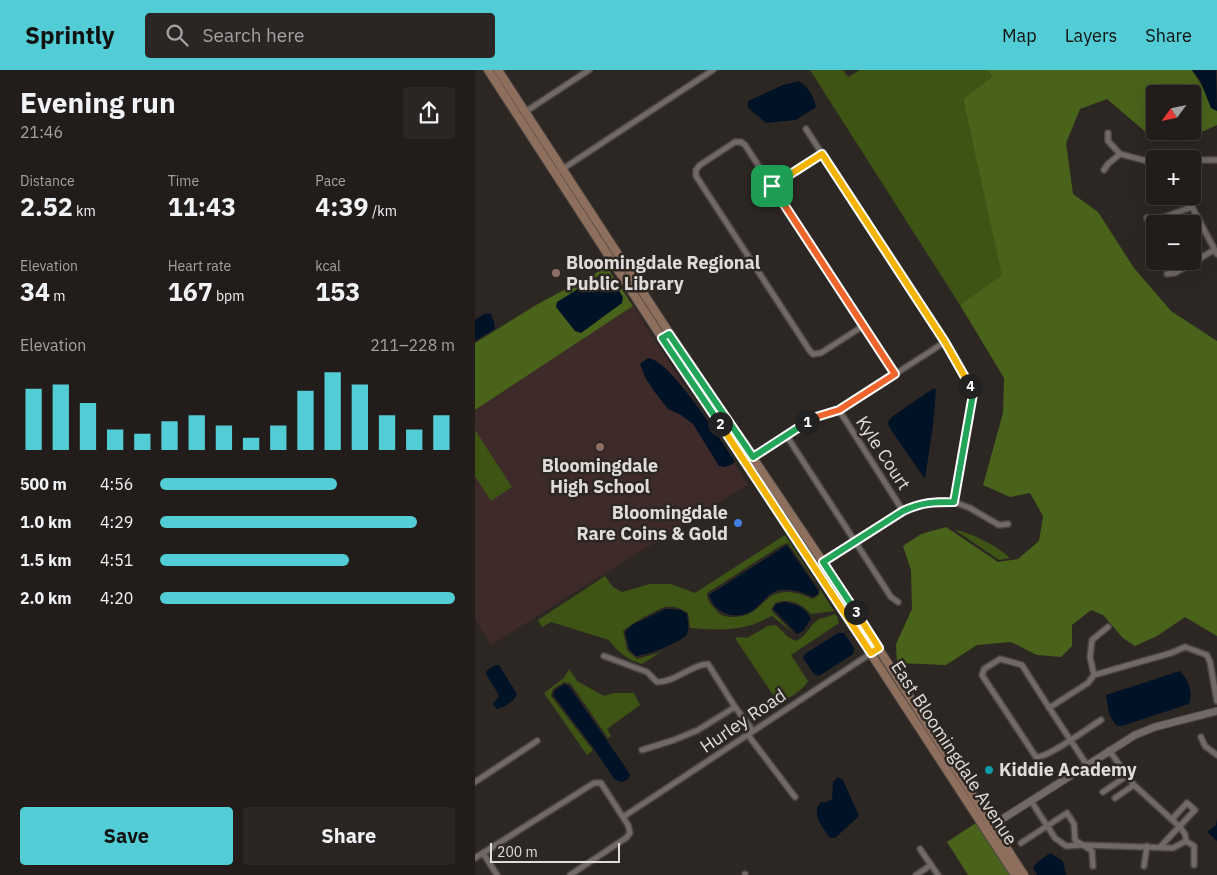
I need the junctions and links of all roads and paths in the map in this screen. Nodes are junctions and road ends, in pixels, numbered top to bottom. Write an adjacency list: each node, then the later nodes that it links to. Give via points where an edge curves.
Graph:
1 (488, 70): 15 (main road, East Bloomingdale Avenue)
2 (498, 70): 5 (main road, East Bloomingdale Avenue)
3 (589, 70): 5 (street)
4 (713, 70): 13 (street)
5 (525, 112): 13 (main road, East Bloomingdale Avenue)
6 (806, 129): 8 (street)
7 (1108, 133): 9 (street, via 1108,141)
8 (822, 154): 16 (street); 25 (street)
9 (1121, 154): 12 (street); 14 (street)
10 (1201, 160): 11 (street)
11 (1217, 160)
12 (1146, 161)
13 (562, 169): 15 (street); 23 (main road, East Bloomingdale Avenue)
14 (1104, 170)
15 (555, 174): 24 (main road, East Bloomingdale Avenue)
16 (772, 186): 22 (street); 22 (street, via 741,142 735,142 696,170 696,176 813,354 821,354)
17 (1191, 205): 18 (street)
18 (1192, 208): 19 (street); 20 (street)
19 (1171, 215)
20 (1215, 252): 21 (street)
21 (1167, 274)
22 (863, 326): 26 (street)
23 (669, 334): 24 (main road); 29 (main road, East Bloomingdale Avenue)
24 (662, 338): 30 (main road, East Bloomingdale Avenue)
25 (945, 342): 26 (street); 31 (street, via 969,381 973,394)
26 (895, 374): 27 (street)
27 (839, 410): 28 (street, via 816,417); 32 (street, Kyle Court)
28 (786, 434): 29 (street); 36 (street)
29 (753, 457): 30 (main road); 34 (main road, East Bloomingdale Avenue)
30 (745, 462): 35 (main road, East Bloomingdale Avenue)
31 (954, 502): 32 (street, via 927,502); 33 (street, via 999,525)
32 (903, 511): 36 (street)
33 (1007, 524)
34 (799, 526): 35 (main road); 37 (main road, East Bloomingdale Avenue)
35 (789, 528): 41 (main road, East Bloomingdale Avenue)
36 (855, 541): 37 (street); 38 (street, via 891,597)
37 (823, 562): 40 (main road, East Bloomingdale Avenue)
38 (898, 602)
39 (1108, 627): 43 (street, via 1092,640 1090,657)
40 (879, 648): 41 (street, Hurley Road); 69 (main road, East Bloomingdale Avenue)
41 (871, 653): 49 (street, Hurley Road); 69 (main road, East Bloomingdale Avenue)
42 (604, 656): 45 (street, via 647,672 657,682 709,664)
43 (1094, 675): 44 (street, via 1185,647 1207,656); 46 (street, via 1088,683)
44 (1217, 702)
45 (735, 707): 49 (street); 54 (street, via 698,730)
46 (1049, 708): 52 (street); 52 (street, via 1022,665 1000,659 984,669 982,675 1036,757 1042,758)
47 (1217, 711): 55 (street, via 1135,734)
48 (1101, 720): 52 (street)
49 (753, 731): 50 (street, Hurley Road)
50 (747, 735): 62 (street); 65 (street, Hurley Road)
51 (1201, 737): 56 (street, via 1205,746)
52 (1070, 740): 57 (street)
53 (537, 741): 59 (street)
54 (642, 750)
55 (1109, 750): 57 (street); 58 (street)
56 (1217, 756)
57 (1087, 765): 64 (street)
58 (1127, 776): 60 (street); 61 (street)
59 (475, 782)
60 (1134, 785): 63 (street); 66 (street)
61 (1103, 792)
62 (795, 797)
63 (1115, 798)
64 (1031, 801): 67 (street); 69 (street)
65 (623, 817): 76 (street, via 601,783 594,783); 83 (street, via 630,833 626,838)
66 (1172, 819): 68 (street); 68 (street, via 1187,803 1195,810)
67 (1046, 826): 71 (street); 72 (street, via 1066,846); 72 (street, via 1067,813 1074,824 1075,840)
68 (1179, 826): 70 (street); 74 (street)
69 (989, 828): 86 (main road, East Bloomingdale Avenue); 87 (main road, East Bloomingdale Avenue)
70 (1186, 841): 74 (street, via 1173,848); 79 (street, via 1194,846)
71 (1021, 843)
72 (1083, 845): 73 (street); 80 (street, via 1092,851)
73 (1147, 846): 74 (street); 81 (street)
74 (1160, 847)
75 (920, 849): 78 (street)
76 (483, 853): 77 (street); 82 (street)
77 (475, 858)
78 (931, 865): 84 (street); 85 (street)
79 (1195, 865)
80 (1093, 866)
81 (1145, 866)
82 (497, 875)
83 (570, 875)
84 (916, 875)
85 (937, 875)
86 (1015, 875)
87 (1024, 875)

